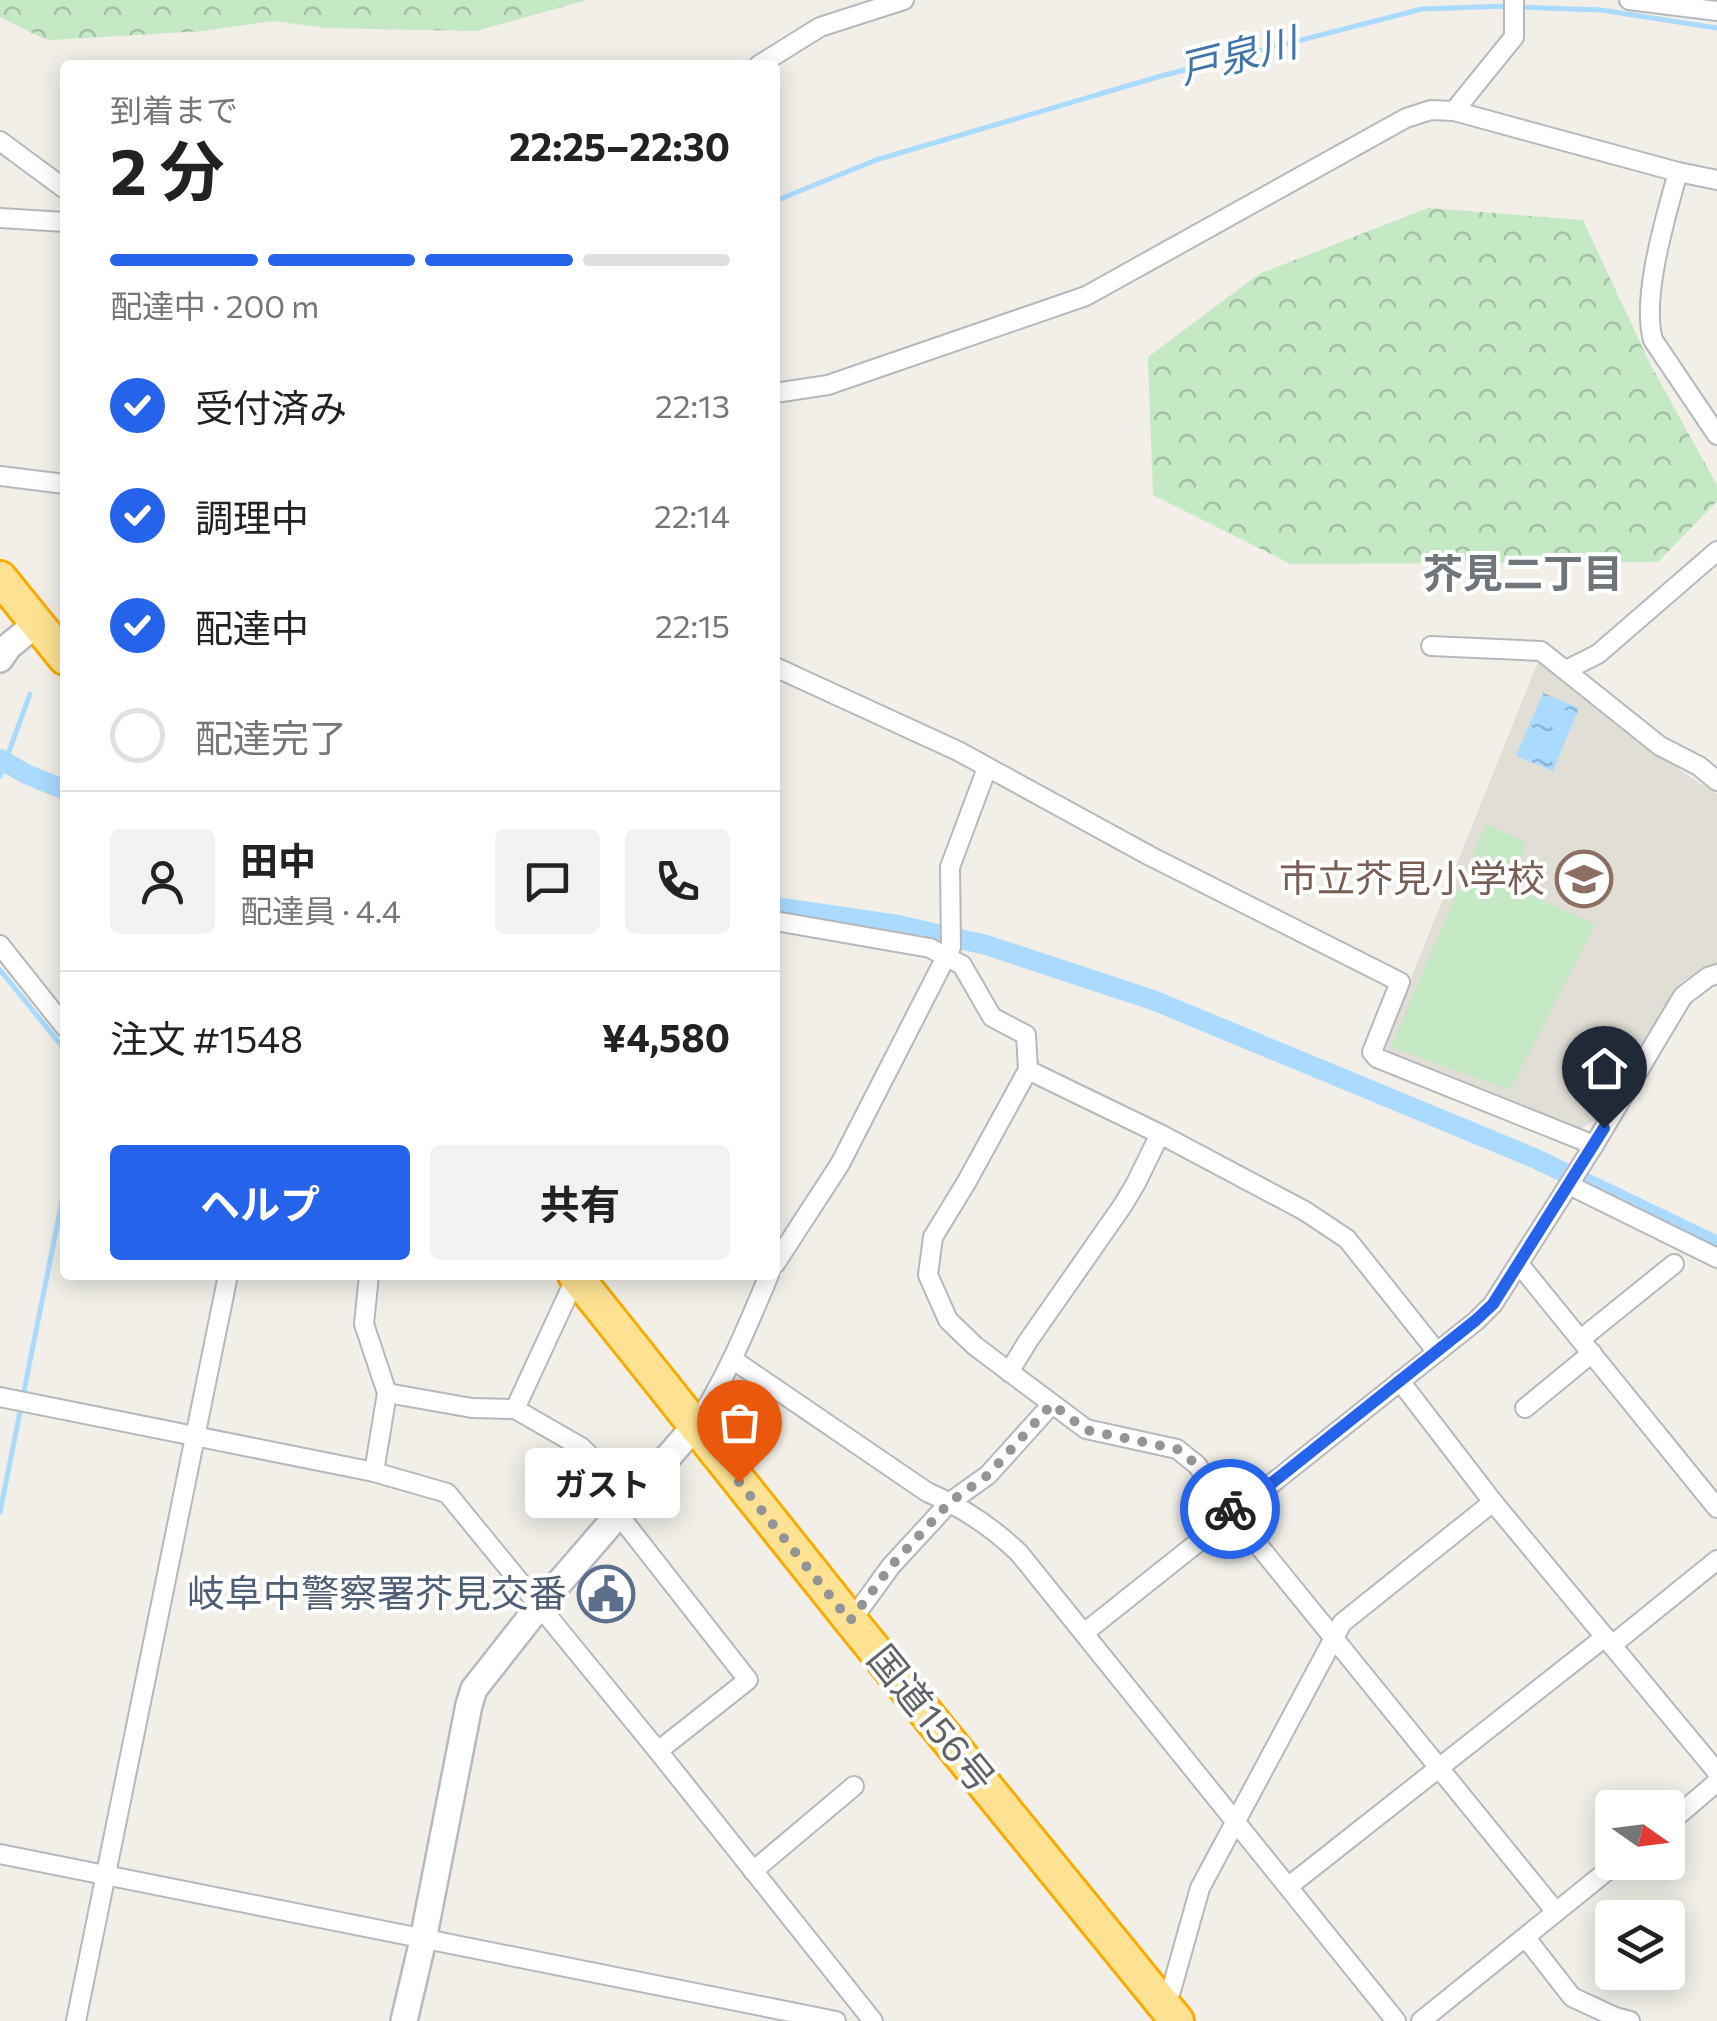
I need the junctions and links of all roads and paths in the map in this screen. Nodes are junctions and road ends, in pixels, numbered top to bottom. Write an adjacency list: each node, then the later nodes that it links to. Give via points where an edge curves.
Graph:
1 (904, 0): 5 (street, via 820,27)
2 (1629, 0): 4 (street)
3 (1514, 7): 6 (street, via 1514,37)
4 (1717, 12)
5 (767, 60)
6 (1454, 111): 8 (street); 13 (street, via 1406,118 1086,296 828,384)
7 (0, 141): 10 (street)
8 (1678, 172): 9 (street); 14 (street, via 1648,322 1652,340)
9 (1717, 180)
10 (60, 184)
11 (0, 218): 12 (street)
12 (60, 222)
13 (780, 392)
14 (1717, 434)
15 (0, 476): 16 (street)
16 (60, 483)
17 (1717, 551): 24 (street, via 1598,654)
18 (0, 578): 19 (highway)
19 (36, 624): 21 (highway); 22 (street)
20 (1431, 646): 24 (street, via 1541,651)
21 (60, 652)
22 (0, 659)
23 (780, 669): 25 (street)
24 (1566, 670): 26 (street, via 1660,746)
25 (987, 768): 28 (street, via 950,867); 34 (street, via 1400,982 1372,1052 1377,1058)
26 (1717, 781)
27 (780, 922): 28 (street, via 930,948)
28 (949, 943): 32 (street, via 992,1016 1026,1035); 36 (street, via 840,1164)
29 (0, 945): 31 (street)
30 (1717, 974): 34 (street, via 1683,996)
31 (60, 1021)
32 (1028, 1070): 33 (street); 48 (street, via 934,1237 928,1274 948,1320)
33 (1160, 1134): 46 (street, via 1347,1239); 48 (street, via 1123,1205)
34 (1594, 1145): 35 (street)
35 (1568, 1186): 37 (street); 38 (street)
36 (780, 1256)
37 (1717, 1258)
38 (1519, 1264): 45 (street); 46 (street, via 1493,1304)
39 (1674, 1264): 45 (street)
40 (227, 1280): 56 (street)
41 (368, 1280): 50 (street, via 364,1324)
42 (574, 1280): 54 (street)
43 (579, 1280): 55 (highway, 国道156号)
44 (767, 1280): 47 (street)
45 (1586, 1346): 53 (street); 61 (street)
46 (1436, 1352): 49 (street)
47 (732, 1359): 55 (street); 58 (street)
48 (1009, 1372): 52 (street)
49 (1400, 1381): 59 (street); 62 (street)
50 (388, 1393): 54 (street); 57 (street)
51 (0, 1397): 56 (street)
52 (1052, 1404): 58 (street, via 988,1475); 62 (street, via 1086,1430 1177,1449)
53 (1524, 1408)
54 (515, 1409): 60 (street, via 580,1447)
55 (695, 1426): 60 (street); 65 (highway, 国道156号)
56 (196, 1437): 57 (street); 78 (street)
57 (374, 1472): 64 (street, via 448,1494)
58 (950, 1502): 65 (street); 66 (street, via 1007,1541)
59 (1493, 1502): 67 (street, via 1342,1623); 68 (street)
60 (625, 1506): 64 (street); 69 (street, via 748,1680)
61 (1717, 1508)
62 (1233, 1514): 66 (street); 67 (street)
63 (1717, 1560): 68 (street)
64 (540, 1605): 69 (street); 83 (street, via 474,1688 468,1705)
65 (850, 1621): 84 (highway, 国道156号)
66 (1084, 1633): 75 (street)
67 (1333, 1638): 70 (street); 75 (street)
68 (1608, 1641): 70 (street); 71 (street)
69 (658, 1751): 77 (street)
70 (1439, 1768): 80 (street); 81 (street)
71 (1717, 1772)
72 (1717, 1782): 74 (street)
73 (854, 1786): 77 (street)
74 (1685, 1809)
75 (1236, 1821): 80 (street); 84 (street, via 1200,1888)
76 (0, 1854): 78 (street)
77 (753, 1871): 89 (street)
78 (106, 1874): 83 (street); 86 (street)
79 (1596, 1880): 81 (street)
80 (1289, 1886): 90 (street)
81 (1556, 1912): 82 (street)
82 (1526, 1938): 85 (street, via 1572,1997); 91 (street)
83 (423, 1940): 87 (street); 88 (street)
84 (1170, 2012)
85 (1601, 2016): 92 (street)
86 (76, 2021)
87 (404, 2021)
88 (836, 2021)
89 (872, 2021)
90 (1396, 2021)
91 (1421, 2021)
92 (1630, 2021)

